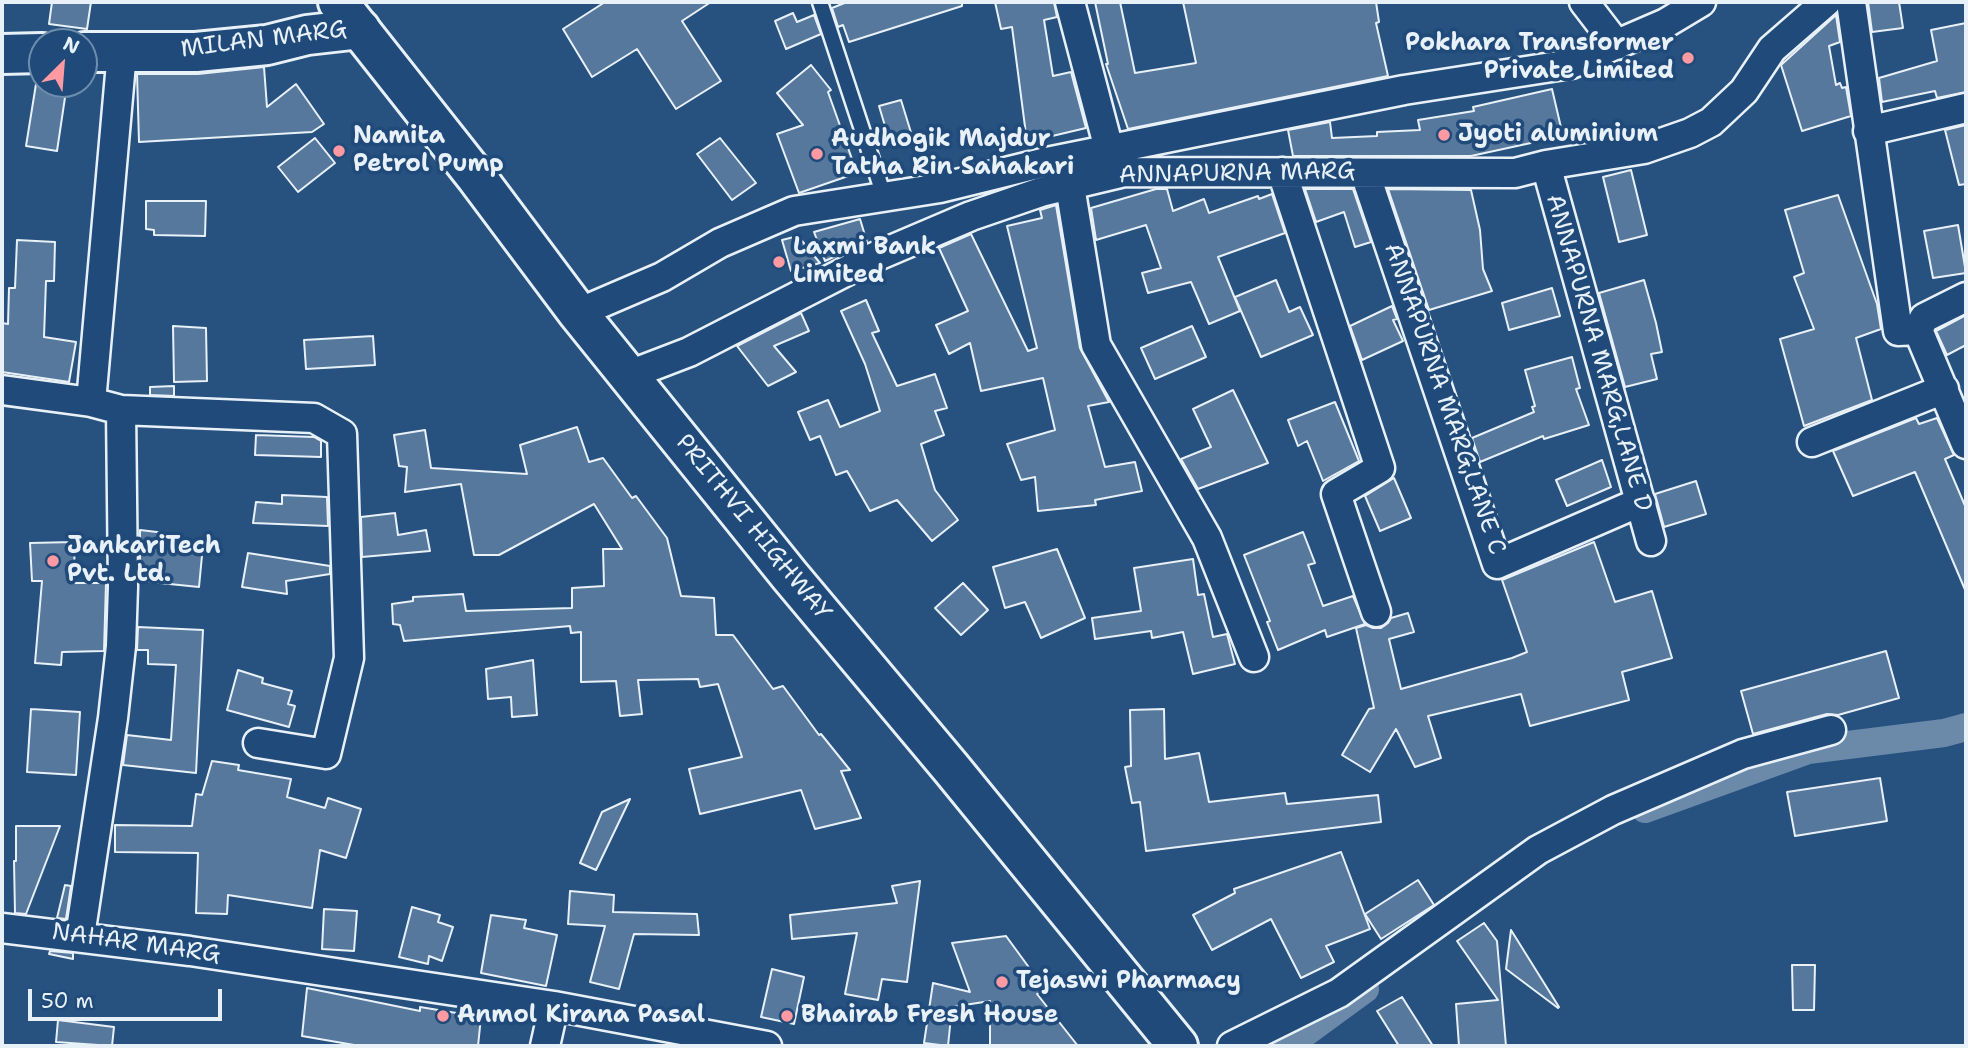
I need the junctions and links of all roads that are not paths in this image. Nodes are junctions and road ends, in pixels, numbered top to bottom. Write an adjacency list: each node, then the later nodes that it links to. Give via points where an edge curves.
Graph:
1 (820, 2): 20 (lane)
2 (1070, 2): 15 (street)
3 (1584, 2): 8 (street)
4 (1701, 2): 8 (street)
5 (1826, 2): 16 (street, ANNAPURNA MARG, via 1772,49 1744,91 1711,122 1644,149)
6 (1851, 2): 14 (street)
7 (349, 15): 9 (main road, MILAN MARG, via 307,35 267,45 197,52); 22 (main road, PRITHVI HIGHWAY)
8 (1617, 46): 15 (street, via 1571,64 1404,90)
9 (122, 51): 10 (main road, MILAN MARG); 27 (street)
10 (98, 52)
11 (28, 53): 12 (main road)
12 (2, 54)
13 (1966, 108): 14 (street)
14 (1868, 131): 23 (street, via 1898,331)
15 (1109, 149): 20 (street, via 940,188)
16 (1546, 165): 18 (street, ANNAPURNA MARG, via 1515,173); 31 (street, ANNAPURNA MARG,LANE D)
17 (1282, 172): 18 (street, ANNAPURNA MARG); 19 (street, ANNAPURNA MARG, via 1125,172); 33 (street, via 1380,468 1336,494)
18 (1365, 173): 31 (street, ANNAPURNA MARG,LANE C, via 1497,564)
19 (1070, 186): 24 (street, ANNAPURNA MARG, via 1041,191 971,216 870,259 689,352); 34 (street, via 1096,345 1207,538)
20 (884, 196): 22 (street, via 794,211)
21 (1966, 297): 23 (street, via 1924,318)
22 (578, 313): 24 (main road, PRITHVI HIGHWAY)
23 (1918, 330): 26 (street)
24 (629, 375): 43 (main road, PRITHVI HIGHWAY)
25 (2, 390): 27 (street)
26 (1944, 390): 29 (street); 30 (street)
27 (91, 402): 28 (street)
28 (121, 410): 36 (street, via 313,418 342,434 349,658 326,754); 38 (street, via 121,646)
29 (1812, 442)
30 (1966, 444)
31 (1640, 502): 32 (street, ANNAPURNA MARG,LANE D)
32 (1651, 541)
33 (1376, 612)
34 (1254, 657)
35 (1831, 730): 44 (street, via 1743,754 1613,810 1538,850 1339,993)
36 (258, 743)
37 (2, 928): 38 (street, NAHAR MARG)
38 (80, 936): 39 (street, NAHAR MARG)
39 (554, 1006): 40 (street, NAHAR MARG); 41 (street)
40 (739, 1044): 42 (street, NAHAR MARG)
41 (545, 1046)
42 (767, 1046)
43 (1178, 1046)
44 (1231, 1046)

